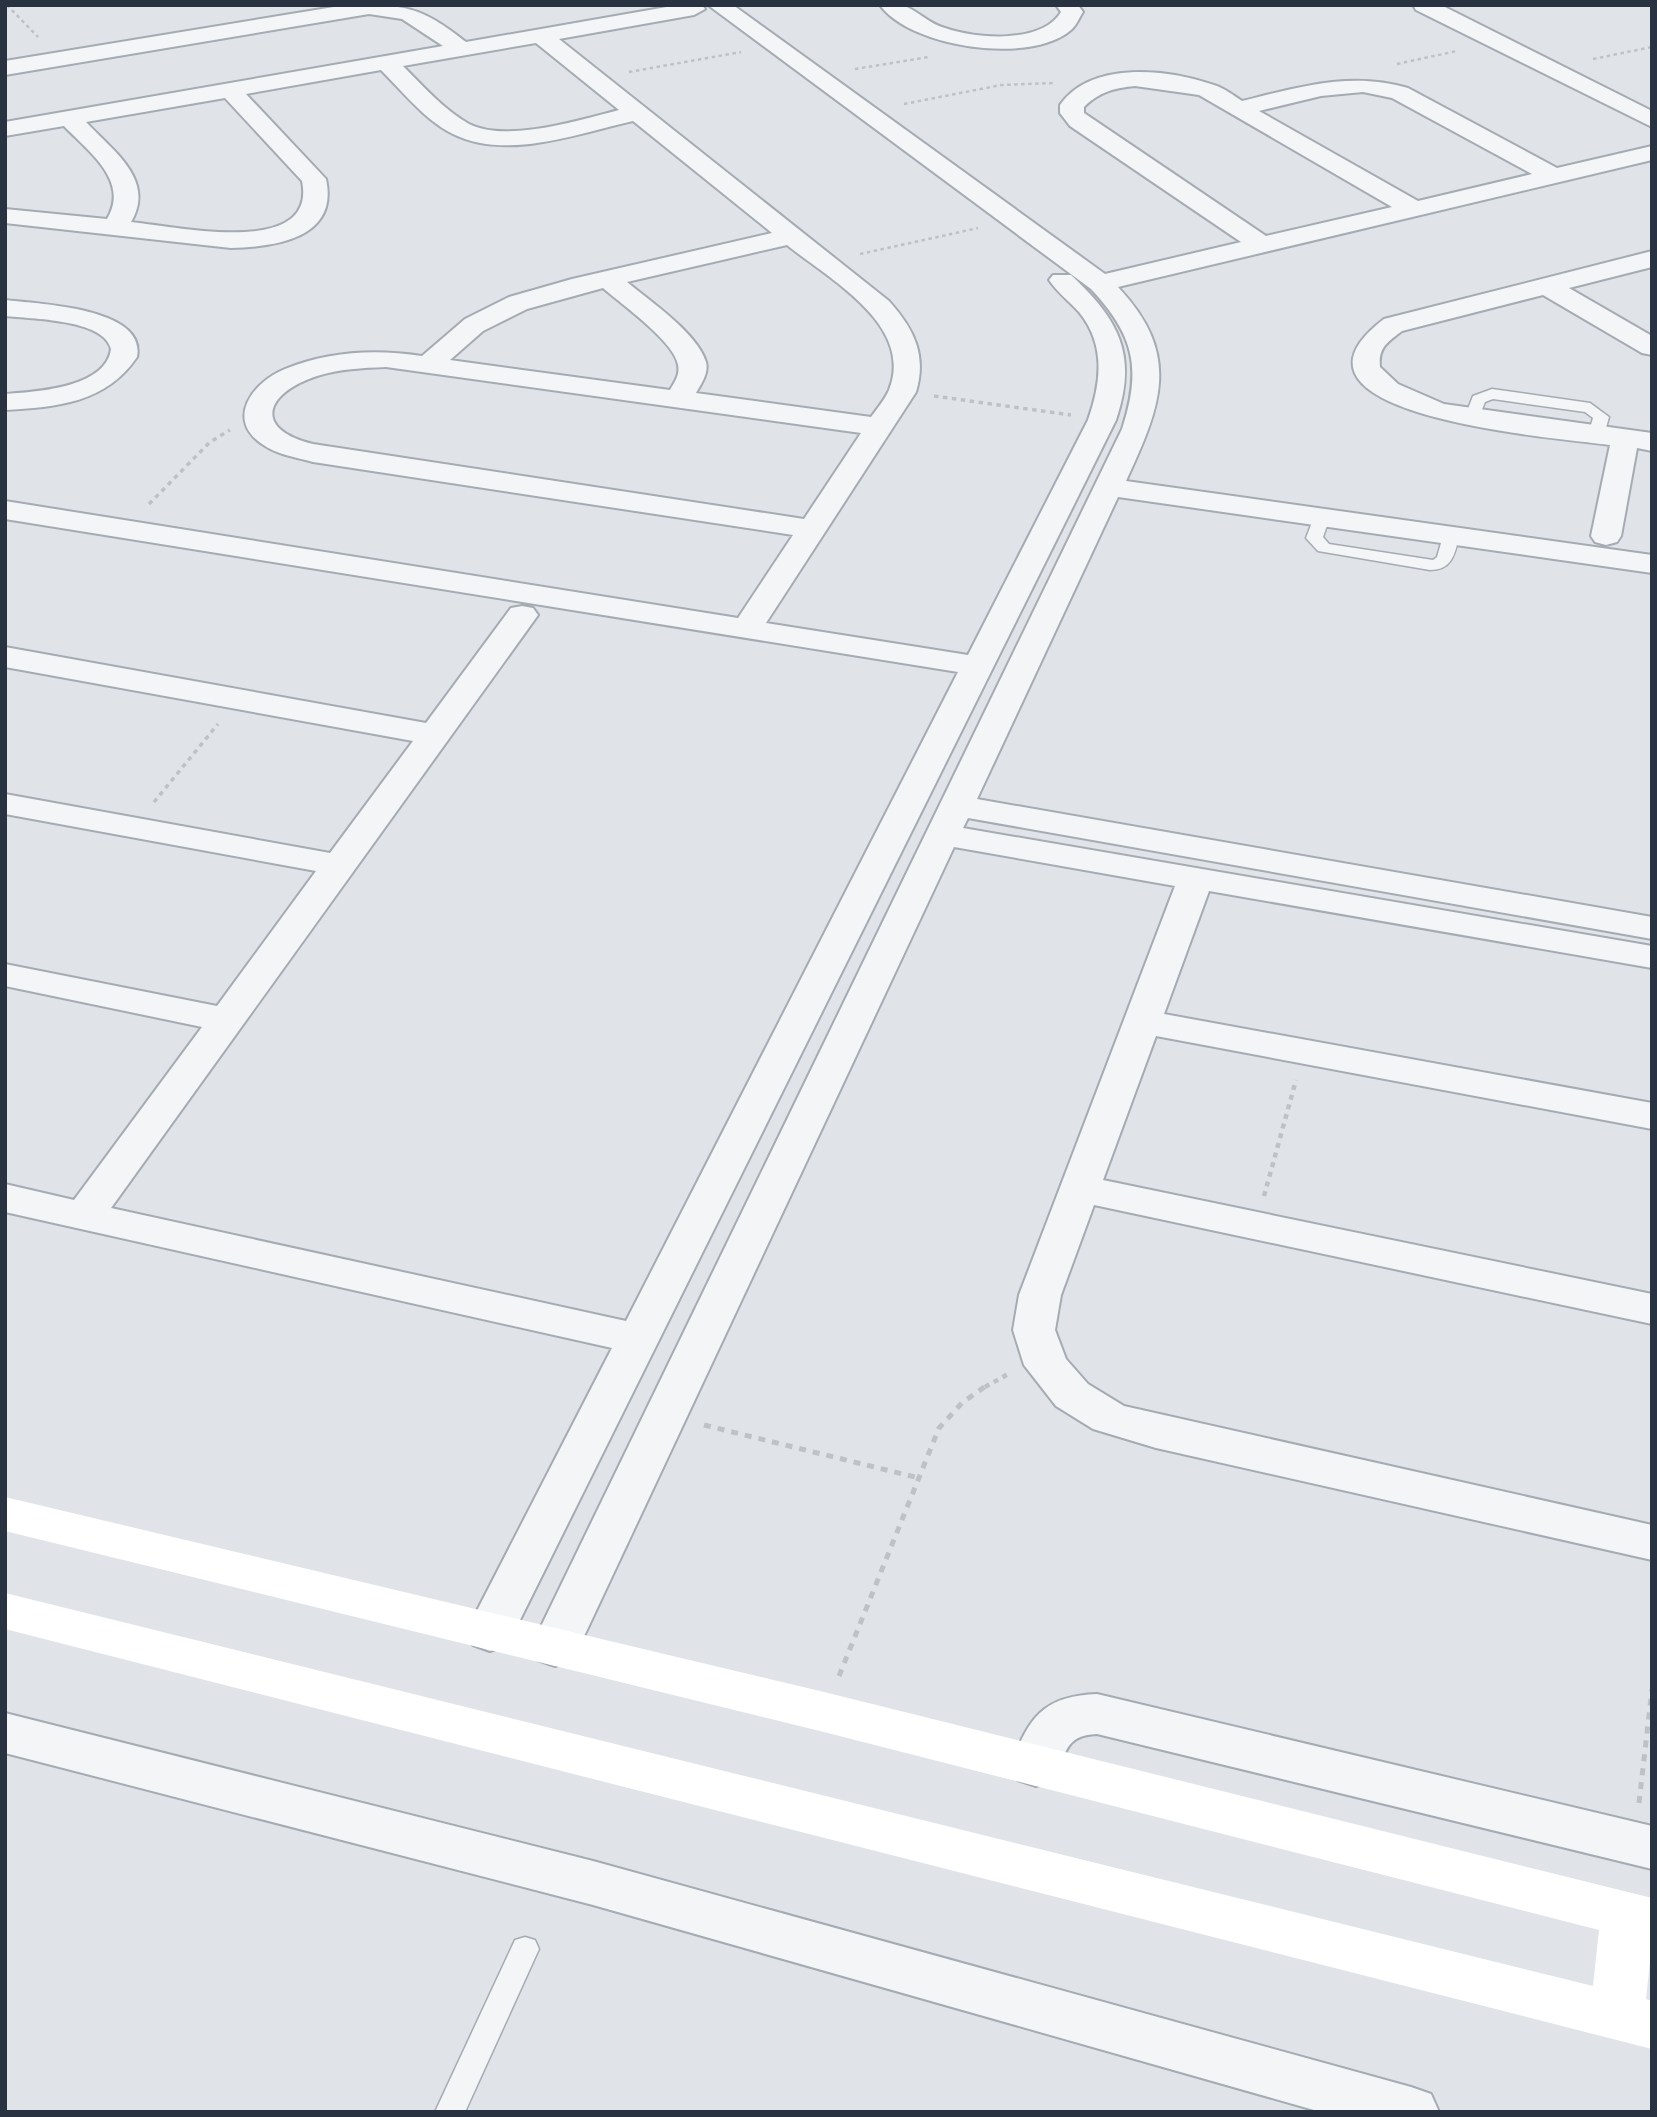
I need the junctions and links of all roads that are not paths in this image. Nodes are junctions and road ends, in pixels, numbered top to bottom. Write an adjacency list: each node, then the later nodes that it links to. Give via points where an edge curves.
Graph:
1 (891, 5): 2 (street, via 935,33 978,41 1045,35 1070,21)
2 (1068, 5)
3 (1424, 5): 13 (street)
4 (700, 7): 5 (street); 24 (street, via 816,76); 44 (street, via 750,51 1058,277 1095,314 1110,344 1115,376 1102,420)
5 (541, 36): 6 (street); 11 (street)
6 (462, 50): 7 (street); 8 (street, via 420,16 369,8)
7 (386, 63): 9 (street); 11 (street, via 456,125 477,134 527,135)
8 (5, 68)
9 (230, 90): 12 (street); 19 (street, via 314,179 318,196 311,215 293,230 247,240)
10 (1241, 108): 16 (street, via 1368,85 1400,93); 17 (street); 21 (street, via 1207,90 1168,81 1125,82 1089,90 1072,105 1072,113)
11 (638, 113): 20 (street)
12 (70, 118): 14 (street); 19 (street, via 128,185 127,206)
13 (1652, 120)
14 (5, 129)
15 (1652, 153): 16 (street)
16 (1555, 176): 17 (street)
17 (1414, 209): 21 (street)
18 (5, 216): 19 (street)
19 (114, 228)
20 (792, 236): 23 (street); 31 (street, via 880,307 900,331 909,356 908,374)
21 (1262, 245): 24 (street)
22 (1652, 259): 25 (street)
23 (608, 279): 28 (street, via 544,294 495,313 456,337); 29 (street, via 687,350 692,374)
24 (1100, 283): 33 (street, via 1133,321 1148,363 1145,406)
25 (1545, 285): 27 (street); 32 (street, via 1393,325 1375,335 1365,348 1364,362 1371,377 1410,403 1472,419)
26 (5, 308): 30 (street, via 94,322 122,340 125,352 120,364 86,387)
27 (1652, 347)
28 (429, 364): 29 (street); 35 (street, via 386,359 320,366 270,388 258,404 256,419 265,434 285,446 313,453)
29 (679, 399): 31 (street)
30 (5, 402)
31 (879, 427): 35 (street)
32 (1639, 440): 37 (street)
33 (1113, 476): 37 (street); 40 (street, via 1322,517); 47 (street)
34 (5, 510): 39 (street, via 124,529)
35 (812, 529): 42 (street)
36 (5, 531): 39 (street)
37 (1606, 536): 38 (street)
38 (1652, 543)
39 (167, 547): 41 (street); 42 (street)
40 (1652, 565)
41 (522, 615): 44 (street); 45 (street)
42 (746, 629): 44 (street)
43 (5, 657): 45 (street)
44 (973, 677): 60 (street)
45 (435, 735): 48 (street)
46 (5, 804): 48 (street)
47 (949, 820): 49 (street); 50 (street); 65 (street)
48 (340, 865): 53 (street)
49 (1196, 878): 51 (street); 54 (street)
50 (1652, 928)
51 (1652, 957)
52 (5, 975): 53 (street)
53 (227, 1020): 58 (street)
54 (1142, 1022): 55 (street); 56 (street)
55 (1652, 1116)
56 (1080, 1189): 59 (street); 62 (street, via 1040,1295 1034,1330 1045,1365 1072,1395 1100,1412 1156,1432)
57 (5, 1198): 58 (street)
58 (84, 1215): 60 (street)
59 (1652, 1309)
60 (638, 1339): 64 (street)
61 (5, 1514): 64 (street)
62 (1652, 1543)
63 (5, 1611): 71 (street)
64 (490, 1632): 65 (street)
65 (555, 1647): 67 (street)
66 (5, 1733): 73 (street, via 593,1883)
67 (1036, 1766): 68 (street, via 1053,1726 1065,1718 1097,1714); 69 (street)
68 (1643, 1846)
69 (1639, 1918): 71 (street)
70 (526, 1949): 72 (lane)
71 (1635, 2020)
72 (450, 2112)
73 (1411, 2112)

